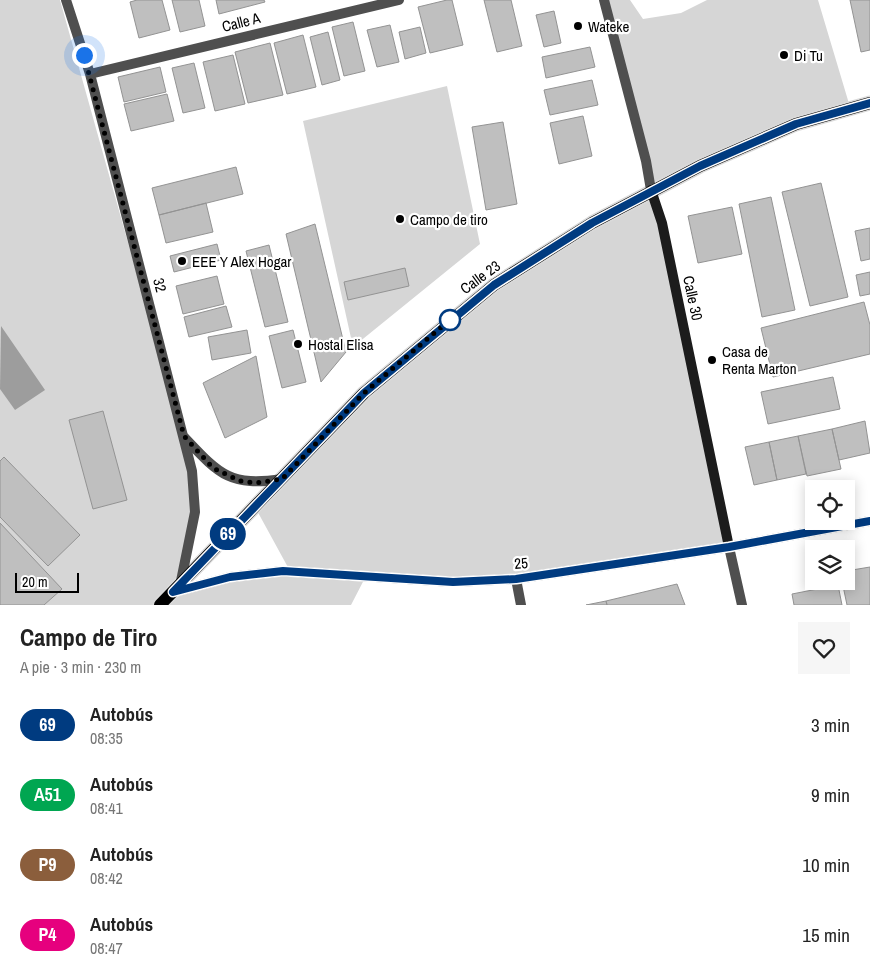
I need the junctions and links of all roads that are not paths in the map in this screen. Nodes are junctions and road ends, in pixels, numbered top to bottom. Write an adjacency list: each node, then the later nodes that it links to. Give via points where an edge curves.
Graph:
1 (66, 0): 5 (street, 32)
2 (399, 0): 4 (street, Calle A)
3 (604, 0): 7 (street, Calle 30)
4 (379, 2): 5 (street, Calle A)
5 (90, 74): 8 (street, 32)
6 (870, 103): 7 (main road, Calle 23, via 759,138)
7 (651, 190): 9 (main road, Calle 23, via 553,246 464,308 364,393); 11 (main road, Calle 30, via 662,223)
8 (184, 436): 9 (street, via 213,468 240,481 256,483); 13 (street, 32, via 195,490 195,512)
9 (282, 479): 13 (main road, Calle 23)
10 (870, 521): 11 (main road, 25)
11 (729, 547): 12 (main road, 25); 17 (street, Calle 30)
12 (516, 579): 14 (main road, 25, via 453,582 283,571 230,577); 16 (street)
13 (181, 581): 14 (main road, Calle 23)
14 (173, 592): 15 (main road, Calle 23)
15 (160, 605)
16 (522, 605)
17 (742, 605)

